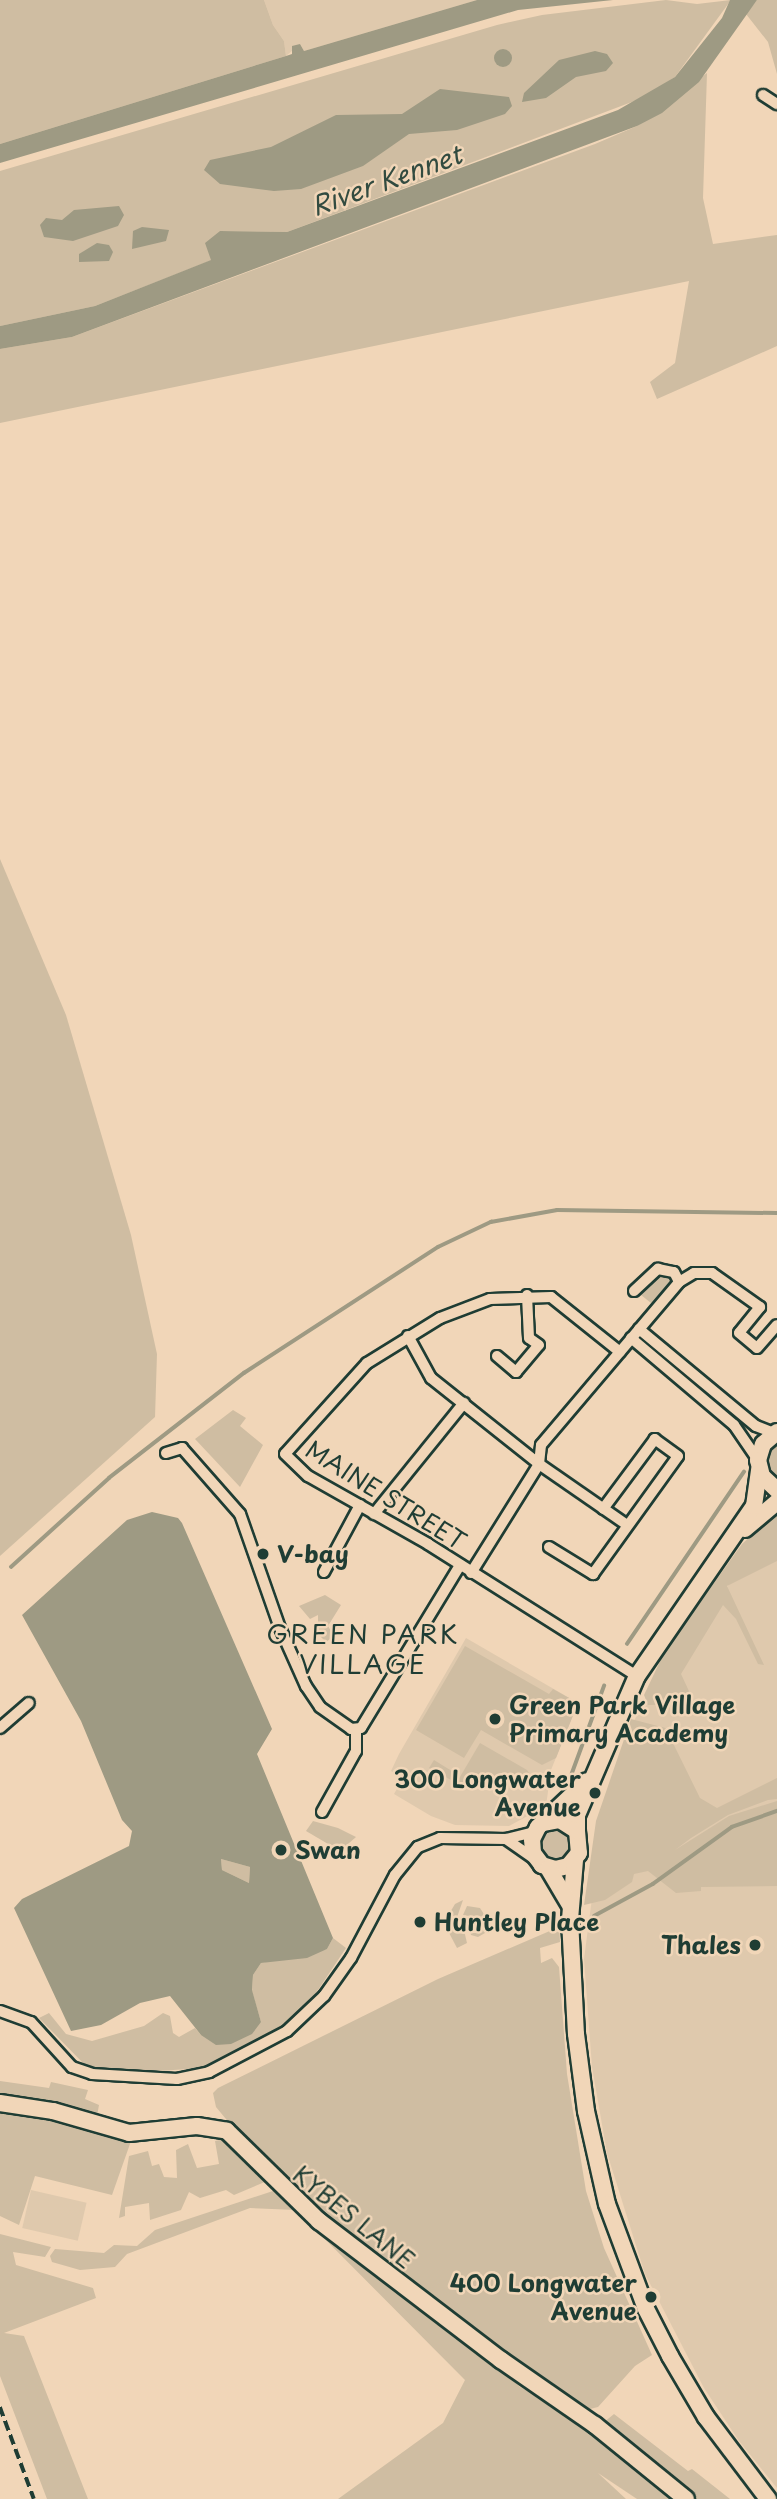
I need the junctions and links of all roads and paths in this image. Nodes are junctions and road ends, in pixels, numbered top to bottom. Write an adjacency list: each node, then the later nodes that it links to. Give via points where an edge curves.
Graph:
1 (763, 95): 2 (street)
2 (777, 104)
3 (679, 1282): 4 (street, via 674,1272 658,1269); 6 (street, via 694,1273 712,1273 760,1307 739,1334 757,1348); 7 (street)
4 (634, 1291)
5 (527, 1296): 8 (street, MAINE STREET, via 465,1307); 10 (street, MAINE STREET, via 551,1297); 11 (street, via 529,1338 539,1345 516,1372)
6 (777, 1325)
7 (639, 1329): 9 (street); 13 (street, via 757,1426)
8 (408, 1336): 12 (street, via 431,1378); 19 (street, MAINE STREET, via 367,1363 338,1390 285,1454 293,1467)
9 (631, 1338): 10 (street); 16 (street, via 734,1425)
10 (620, 1352): 15 (street, via 541,1445)
11 (497, 1356)
12 (464, 1402): 15 (street); 21 (street)
13 (776, 1432): 16 (street, via 763,1444)
14 (166, 1453): 31 (street, via 182,1448 240,1514 306,1686 325,1712)
15 (540, 1464): 20 (street); 27 (street)
16 (759, 1465): 17 (street); 23 (street, via 754,1506)
17 (777, 1490)
18 (777, 1502): 23 (street)
19 (360, 1506): 21 (street, MAINE STREET); 26 (street)
20 (603, 1508): 22 (street); 22 (street, via 655,1438 678,1456)
21 (374, 1514): 25 (street, MAINE STREET)
22 (627, 1525): 24 (street, via 593,1574)
23 (735, 1537): 28 (street)
24 (549, 1547)
25 (460, 1565): 27 (street, MAINE STREET); 31 (street)
26 (324, 1572)
27 (471, 1573): 28 (street, MAINE STREET)
28 (637, 1676): 32 (street)
29 (29, 1703): 30 (street)
30 (0, 1728)
31 (356, 1730): 33 (street, via 356,1751)
32 (593, 1775): 34 (street); 35 (street, via 577,1815)
33 (322, 1812)
34 (539, 1828): 35 (street, via 560,1820); 36 (street); 38 (street, via 531,1846)
35 (577, 1831): 37 (street, via 580,1847)
36 (506, 1839): 38 (street); 40 (street, via 440,1838 418,1847 396,1875 351,1958 324,1996 287,2031 209,2071 177,2079 92,2074 69,2064 31,2022)
37 (575, 1860): 38 (street, via 562,1868); 39 (street)
38 (542, 1864): 39 (street)
39 (570, 1905): 43 (street, via 576,2034 586,2111 611,2215 646,2309 670,2356 706,2417)
40 (0, 2011)
41 (0, 2103): 42 (street, KYBES LANE, via 53,2111 129,2133 197,2126 227,2131 319,2221 501,2360 595,2425)
42 (686, 2499)
43 (768, 2499)

